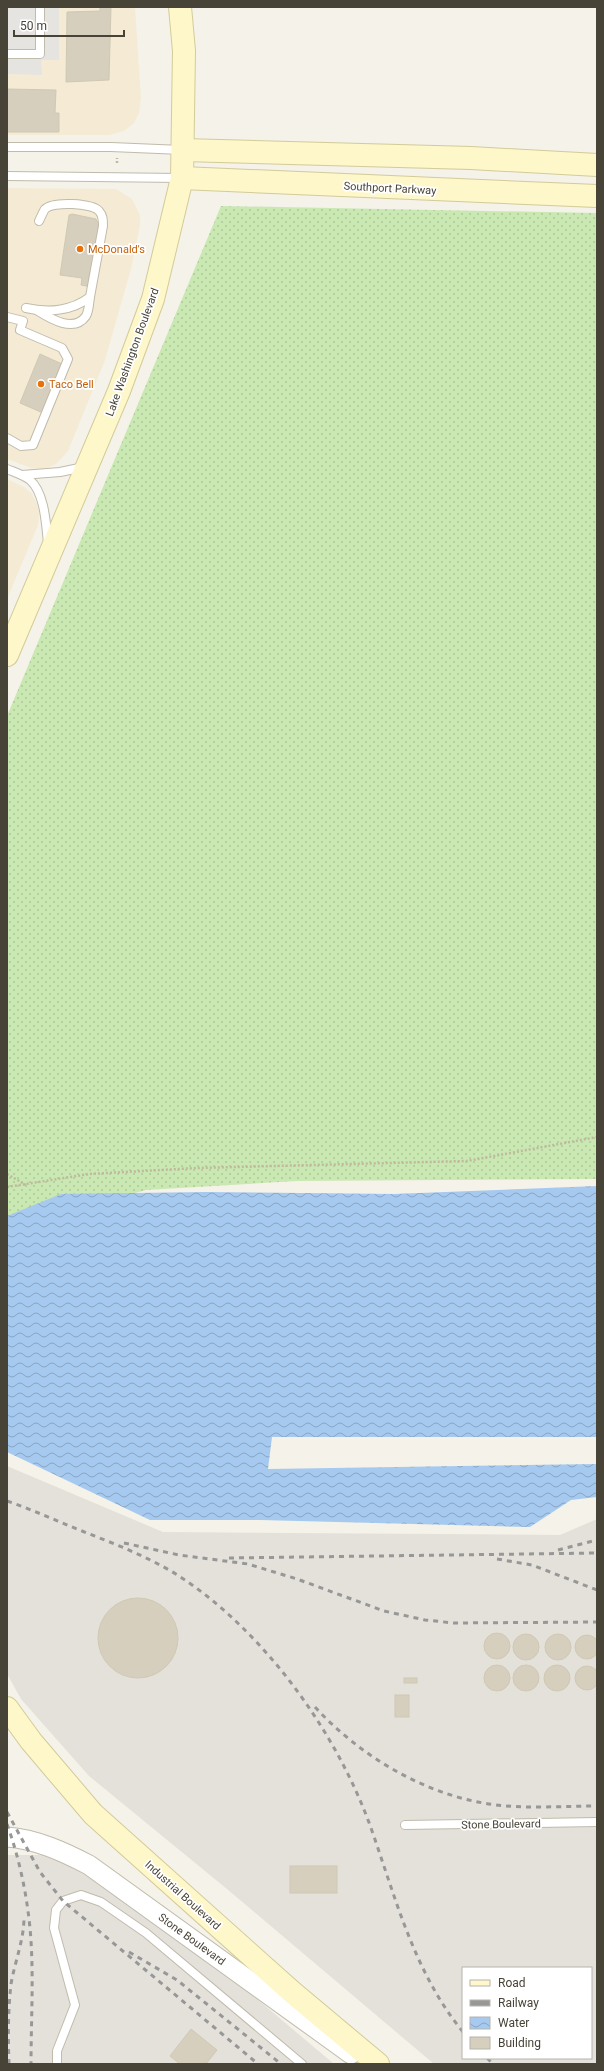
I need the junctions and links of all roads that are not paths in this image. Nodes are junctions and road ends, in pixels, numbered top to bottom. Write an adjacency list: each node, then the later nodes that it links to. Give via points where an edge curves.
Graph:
1 (40, 7): 3 (lane, via 40,54)
2 (180, 7): 5 (main road, Lake Washington Boulevard, via 184,51)
3 (7, 54)
4 (7, 147): 5 (lane)
5 (183, 150): 6 (main road, via 471,158); 8 (main road, Lake Washington Boulevard)
6 (597, 166)
7 (7, 176): 8 (lane)
8 (182, 178): 9 (main road, Southport Parkway); 16 (main road, Lake Washington Boulevard, via 153,299)
9 (597, 196)
10 (39, 220): 11 (lane, via 46,209 54,205 89,205 102,214 103,226)
11 (90, 298): 13 (lane, via 82,304); 13 (lane, via 87,314 73,324 53,320)
12 (26, 308): 13 (lane)
13 (37, 311)
14 (7, 317): 15 (lane, via 23,321 20,330 62,348 68,359 33,445 20,446)
15 (7, 438)
16 (88, 466): 18 (lane, via 75,470); 19 (main road, Lake Washington Boulevard)
17 (7, 469): 18 (lane)
18 (21, 475): 19 (lane, via 30,480 43,506)
19 (49, 558): 20 (main road, Lake Washington Boulevard)
20 (7, 655)
21 (7, 1708): 28 (main road, Industrial Boulevard, via 30,1741 93,1814 292,1992)
22 (597, 1822): 23 (lane, Stone Boulevard)
23 (405, 1825)
24 (7, 1837): 27 (street, Stone Boulevard, via 20,1838 62,1851 89,1865)
25 (57, 2064): 26 (lane, via 57,2051 75,2005 54,1928 56,1910 63,1901 81,1895 101,1902 146,1934 206,1981)
26 (302, 2064)
27 (366, 2064)
28 (378, 2064)

